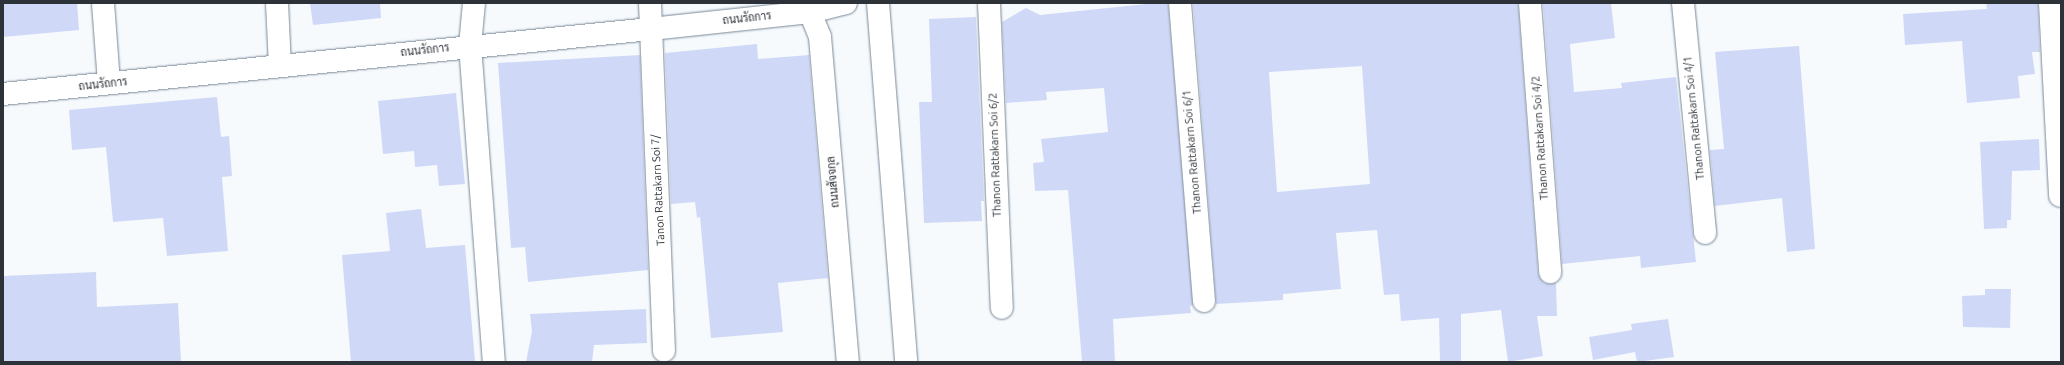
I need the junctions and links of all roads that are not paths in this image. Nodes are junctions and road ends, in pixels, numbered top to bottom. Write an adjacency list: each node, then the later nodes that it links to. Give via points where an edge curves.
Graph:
1 (104, 3): 16 (street)
2 (277, 3): 15 (street)
3 (474, 3): 14 (street)
4 (650, 3): 13 (street, Tanon Rattakarn Soi 7/)
5 (846, 3): 12 (street, ถนนรัถการ)
6 (878, 3): 26 (street)
7 (989, 3): 22 (street, Thanon Rattakarn Soi 6/2)
8 (1180, 3): 21 (street, Thanon Rattakarn Soi 6/1)
9 (1530, 3): 20 (street, Thanon Rattakarn Soi 4/2)
10 (1683, 3): 19 (street, Thanon Rattakarn Soi 4/1)
11 (2050, 3): 18 (street)
12 (810, 7): 13 (street, ถนนรัถการ); 25 (street, ถนนสัจจกุล, via 820,37)
13 (652, 29): 14 (street, ถนนรัถการ); 23 (street, Tanon Rattakarn Soi 7/)
14 (470, 45): 15 (street, ถนนรัถการ); 24 (street)
15 (280, 66): 16 (street, ถนนรัถการ)
16 (109, 83): 17 (street, ถนนรัถการ)
17 (3, 94)
18 (2060, 196)
19 (1705, 233)
20 (1550, 272)
21 (1204, 301)
22 (1002, 308)
23 (664, 351)
24 (494, 362)
25 (848, 362)
26 (906, 362)

